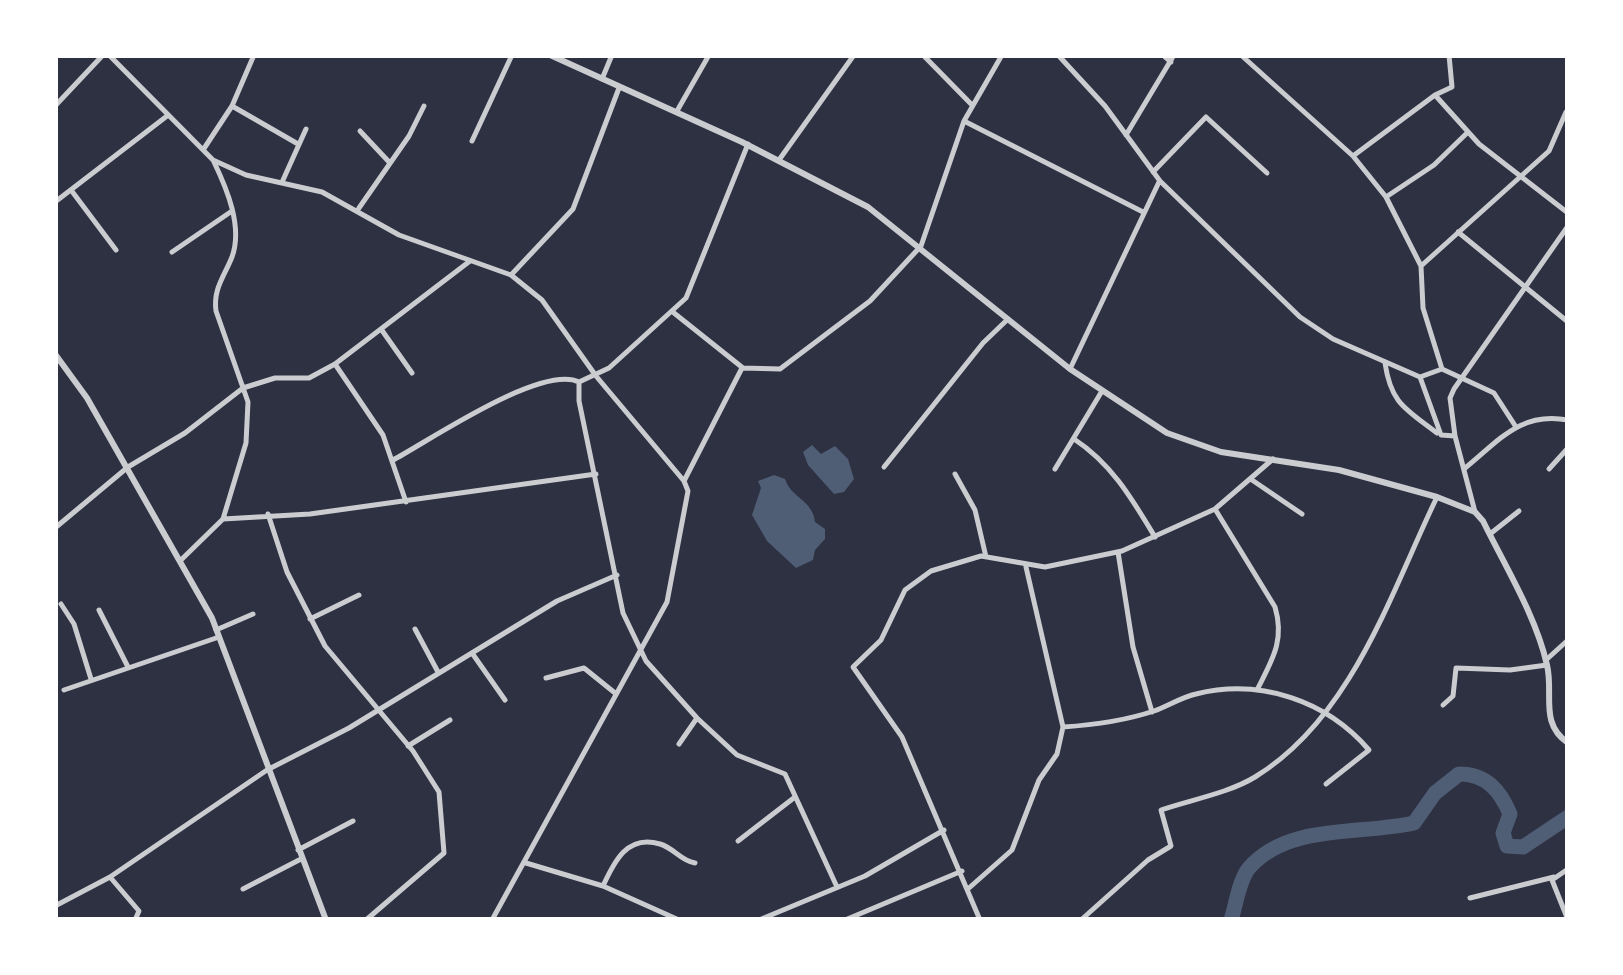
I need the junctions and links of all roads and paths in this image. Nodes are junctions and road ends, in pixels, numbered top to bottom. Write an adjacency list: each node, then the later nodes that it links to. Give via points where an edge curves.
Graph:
1 (106, 55): 19 (street); 24 (street)
2 (254, 55): 20 (street)
3 (512, 55): 30 (street)
4 (550, 55): 15 (street)
5 (612, 55): 15 (street)
6 (709, 55): 22 (street)
7 (854, 55): 36 (street)
8 (923, 55): 18 (street)
9 (1002, 55): 18 (street)
10 (1058, 55): 29 (street)
11 (1163, 55): 14 (street)
12 (1241, 55): 34 (street)
13 (1449, 55): 17 (street, via 1452,86)
14 (1173, 59): 29 (street)
15 (602, 79): 16 (street)
16 (619, 88): 22 (street); 57 (street, via 573,209)
17 (1435, 95): 28 (street); 34 (street)
18 (972, 104): 25 (street)
19 (55, 106)
20 (232, 106): 31 (street); 33 (street)
21 (424, 106): 37 (street)
22 (677, 111): 32 (street)
23 (1566, 112): 40 (street, via 1550,151)
24 (167, 116): 33 (street); 43 (street)
25 (964, 121): 48 (street); 52 (street)
26 (306, 128): 31 (street)
27 (360, 131): 37 (street)
28 (1467, 133): 40 (street); 44 (street)
29 (1126, 136): 38 (street)
30 (472, 141)
31 (298, 144): 41 (street)
32 (748, 144): 36 (street); 59 (street, via 695,282)
33 (202, 150): 35 (street)
34 (1353, 156): 44 (street)
35 (212, 160): 41 (street); 47 (street)
36 (779, 160): 52 (street, via 868,207)
37 (390, 163): 46 (street)
38 (1153, 172): 39 (street, via 1206,117); 42 (street)
39 (1268, 173)
40 (1520, 177): 49 (street); 51 (street)
41 (282, 181): 46 (street)
42 (1160, 181): 48 (street); 64 (street, via 1300,317)
43 (72, 190): 45 (street); 53 (street)
44 (1386, 197): 56 (street)
45 (55, 202)
46 (358, 210): 55 (street, via 399,235)
47 (232, 211): 54 (street); 74 (street, via 234,252 214,294)
48 (1142, 212): 67 (street)
49 (1568, 213)
50 (1568, 226): 58 (street)
51 (1458, 232): 56 (street); 58 (street)
52 (920, 246): 60 (street); 66 (street, via 886,287 780,370)
53 (116, 250)
54 (172, 252)
55 (470, 261): 57 (street); 62 (street)
56 (1421, 266): 68 (street, via 1423,308)
57 (511, 275): 70 (street, via 542,300)
58 (1525, 288): 61 (street); 72 (street)
59 (674, 313): 66 (street); 70 (street)
60 (1008, 319): 67 (street); 84 (street)
61 (1568, 322)
62 (381, 329): 65 (street); 69 (street)
63 (55, 354): 85 (street)
64 (1385, 363): 71 (street); 78 (street, via 1397,402)
65 (335, 364): 74 (street, via 310,378 275,378); 83 (street)
66 (743, 368): 92 (street)
67 (1070, 368): 75 (street)
68 (1442, 368): 71 (street); 72 (street)
69 (412, 374)
70 (596, 376): 73 (street); 92 (street)
71 (1420, 376): 78 (street)
72 (1461, 377): 77 (street, via 1494,393); 79 (street, via 1450,398)
73 (579, 382): 83 (street, via 560,380 489,404); 89 (street)
74 (243, 388): 85 (street); 100 (street, via 246,443)
75 (1102, 392): 80 (street); 82 (street, via 1188,442)
76 (1568, 420): 77 (street, via 1544,416)
77 (1516, 427): 86 (street)
78 (1441, 435): 79 (street)
79 (1455, 436): 86 (street)
80 (1074, 439): 88 (street); 103 (street, via 1120,480)
81 (1568, 448): 87 (street)
82 (1273, 459): 91 (street); 93 (street)
83 (392, 460): 94 (street)
84 (884, 467)
85 (128, 468): 101 (street); 106 (street)
86 (1464, 469): 97 (street)
87 (1548, 469)
88 (1055, 470)
89 (596, 474): 94 (street); 108 (street)
90 (954, 474): 105 (street, via 975,510)
91 (1252, 480): 95 (street); 99 (street)
92 (684, 481): 117 (street, via 688,491 667,602)
93 (1437, 497): 97 (street); 130 (street, via 1372,637)
94 (406, 502): 98 (street)
95 (1215, 509): 103 (street); 125 (street, via 1280,622 1280,646)
96 (1519, 511): 102 (street)
97 (1475, 512): 102 (street)
98 (268, 514): 100 (street); 113 (street)
99 (1302, 514)
100 (223, 519): 106 (street)
101 (55, 528)
102 (1490, 534): 119 (street)
103 (1155, 537): 104 (street)
104 (1118, 552): 107 (street); 131 (street, via 1133,647)
105 (986, 557): 107 (street); 142 (street, via 913,580 881,640 853,667 902,737)
106 (182, 560): 115 (street)
107 (1026, 567): 134 (street)
108 (617, 575): 117 (street, via 623,613); 118 (street)
109 (358, 595): 113 (street)
110 (61, 604): 123 (street)
111 (99, 610): 120 (street)
112 (254, 614): 115 (street)
113 (310, 619): 129 (street)
114 (415, 629): 121 (street)
115 (217, 633): 120 (street); 138 (street)
116 (1568, 640): 119 (street)
117 (641, 649): 126 (street); 132 (street)
118 (472, 653): 121 (street); 127 (street)
119 (1547, 662): 128 (street, via 1510,670 1456,668 1453,696); 136 (street, via 1551,725)
120 (128, 667): 123 (street)
121 (438, 672): 129 (street)
122 (546, 678): 126 (street, via 584,668)
123 (91, 679): 124 (street)
124 (64, 690)
125 (1257, 690): 130 (street); 131 (street, via 1197,693)
126 (615, 693): 145 (street)
127 (505, 700)
128 (1444, 706)
129 (375, 709): 137 (street); 138 (street)
130 (1324, 710): 139 (street, via 1369,750); 165 (street, via 1254,778 1161,810 1171,846)
131 (1152, 712): 134 (street)
132 (697, 718): 135 (street); 140 (street, via 737,755 780,769)
133 (450, 720): 137 (street)
134 (1063, 727): 153 (street, via 1012,850)
135 (679, 744)
136 (1568, 744)
137 (408, 746): 159 (street, via 439,792 444,853)
138 (267, 770): 144 (street); 149 (street)
139 (1326, 784)
140 (796, 796): 143 (street); 152 (street)
141 (354, 821): 144 (street)
142 (944, 830): 148 (street); 152 (street)
143 (738, 842)
144 (299, 854): 154 (street); 158 (street)
145 (526, 863): 151 (street); 160 (street)
146 (695, 864): 151 (street, via 661,844 630,846 617,856)
147 (1568, 870): 150 (street)
148 (962, 871): 153 (street); 163 (street)
149 (110, 877): 156 (street); 157 (street, via 138,910)
150 (1554, 877): 155 (street); 166 (street)
151 (603, 886): 161 (street)
152 (837, 887): 162 (street)
153 (968, 888): 164 (street)
154 (243, 889)
155 (1470, 898)
156 (55, 906)
157 (135, 920)
158 (326, 920)
159 (366, 920)
160 (492, 920)
161 (679, 920)
162 (759, 920)
163 (845, 920)
164 (980, 920)
165 (1081, 920)
166 (1568, 920)

